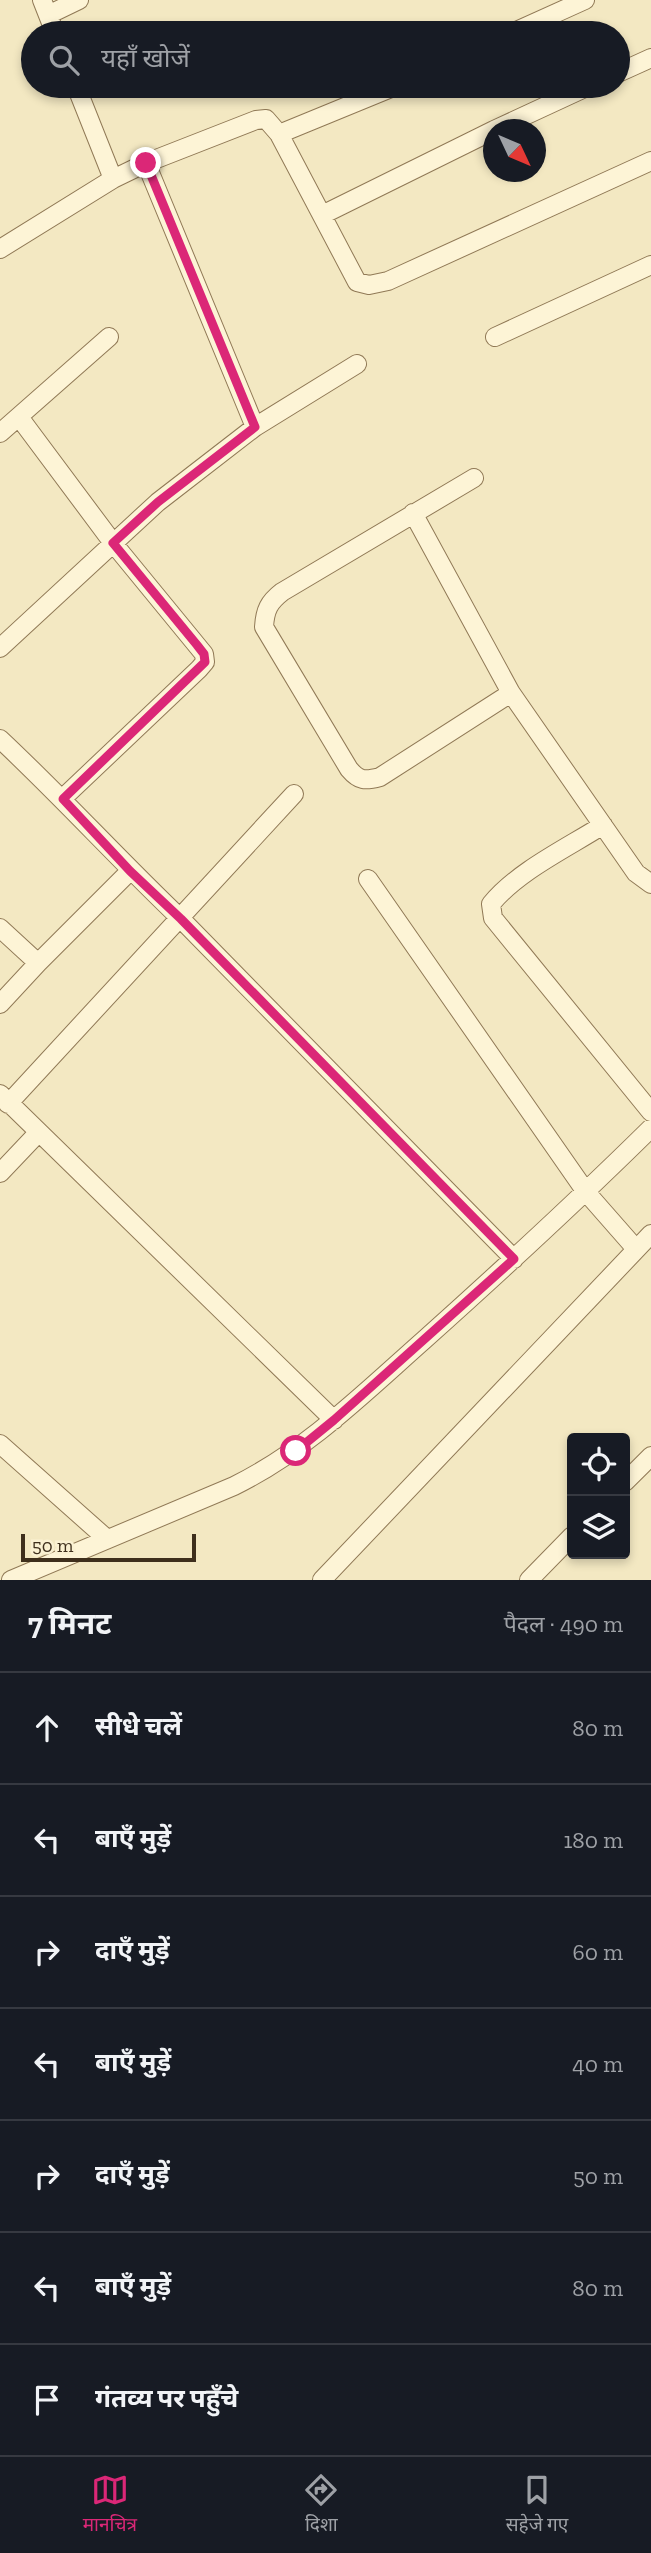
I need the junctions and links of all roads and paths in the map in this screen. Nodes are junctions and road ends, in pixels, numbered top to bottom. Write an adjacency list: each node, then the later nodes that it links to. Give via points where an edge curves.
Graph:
1 (79, 0): 3 (street)
2 (586, 0): 4 (street)
3 (45, 8)
4 (539, 21)
5 (651, 58): 6 (street)
6 (630, 68)
7 (81, 98): 15 (street)
8 (367, 98): 11 (street)
9 (563, 98): 10 (street)
10 (518, 119)
11 (279, 134): 14 (street, via 266,120 256,120); 16 (street)
12 (483, 135): 16 (street)
13 (651, 161): 16 (street, via 388,281 369,285 357,282)
14 (146, 163): 15 (street); 23 (street)
15 (113, 179): 17 (street)
16 (322, 215)
17 (0, 249)
18 (651, 265): 20 (street)
19 (109, 337): 22 (street)
20 (495, 337)
21 (357, 363): 23 (street)
22 (19, 417): 24 (street); 27 (street)
23 (255, 427): 27 (street)
24 (0, 433)
25 (474, 478): 26 (street)
26 (413, 513): 29 (street); 29 (street, via 282,592 271,601 264,626 349,769 366,781 380,777)
27 (113, 543): 28 (street); 32 (street, via 204,654 205,662)
28 (0, 648)
29 (511, 693): 33 (street)
30 (0, 739): 32 (street)
31 (294, 794): 37 (street)
32 (63, 799): 34 (street)
33 (603, 825): 36 (street, via 636,873); 42 (street, via 500,892 491,904 492,918)
34 (130, 871): 37 (street); 39 (street)
35 (368, 879): 46 (street)
36 (651, 884)
37 (181, 919): 41 (street); 49 (street)
38 (0, 928): 39 (street)
39 (38, 963): 40 (street)
40 (0, 1003)
41 (4, 1099): 44 (street)
42 (651, 1112)
43 (651, 1128): 46 (street)
44 (38, 1133): 45 (street); 50 (street)
45 (0, 1173)
46 (586, 1192): 48 (street); 49 (street)
47 (651, 1234): 48 (street)
48 (636, 1249): 58 (street)
49 (514, 1259): 50 (street)
50 (334, 1420): 54 (street, via 265,1471)
51 (0, 1444): 54 (street)
52 (651, 1456): 53 (street)
53 (630, 1477)
54 (107, 1539): 57 (street)
55 (567, 1541): 59 (street)
56 (0, 1571): 57 (street)
57 (11, 1580)
58 (322, 1580)
59 (529, 1580)

